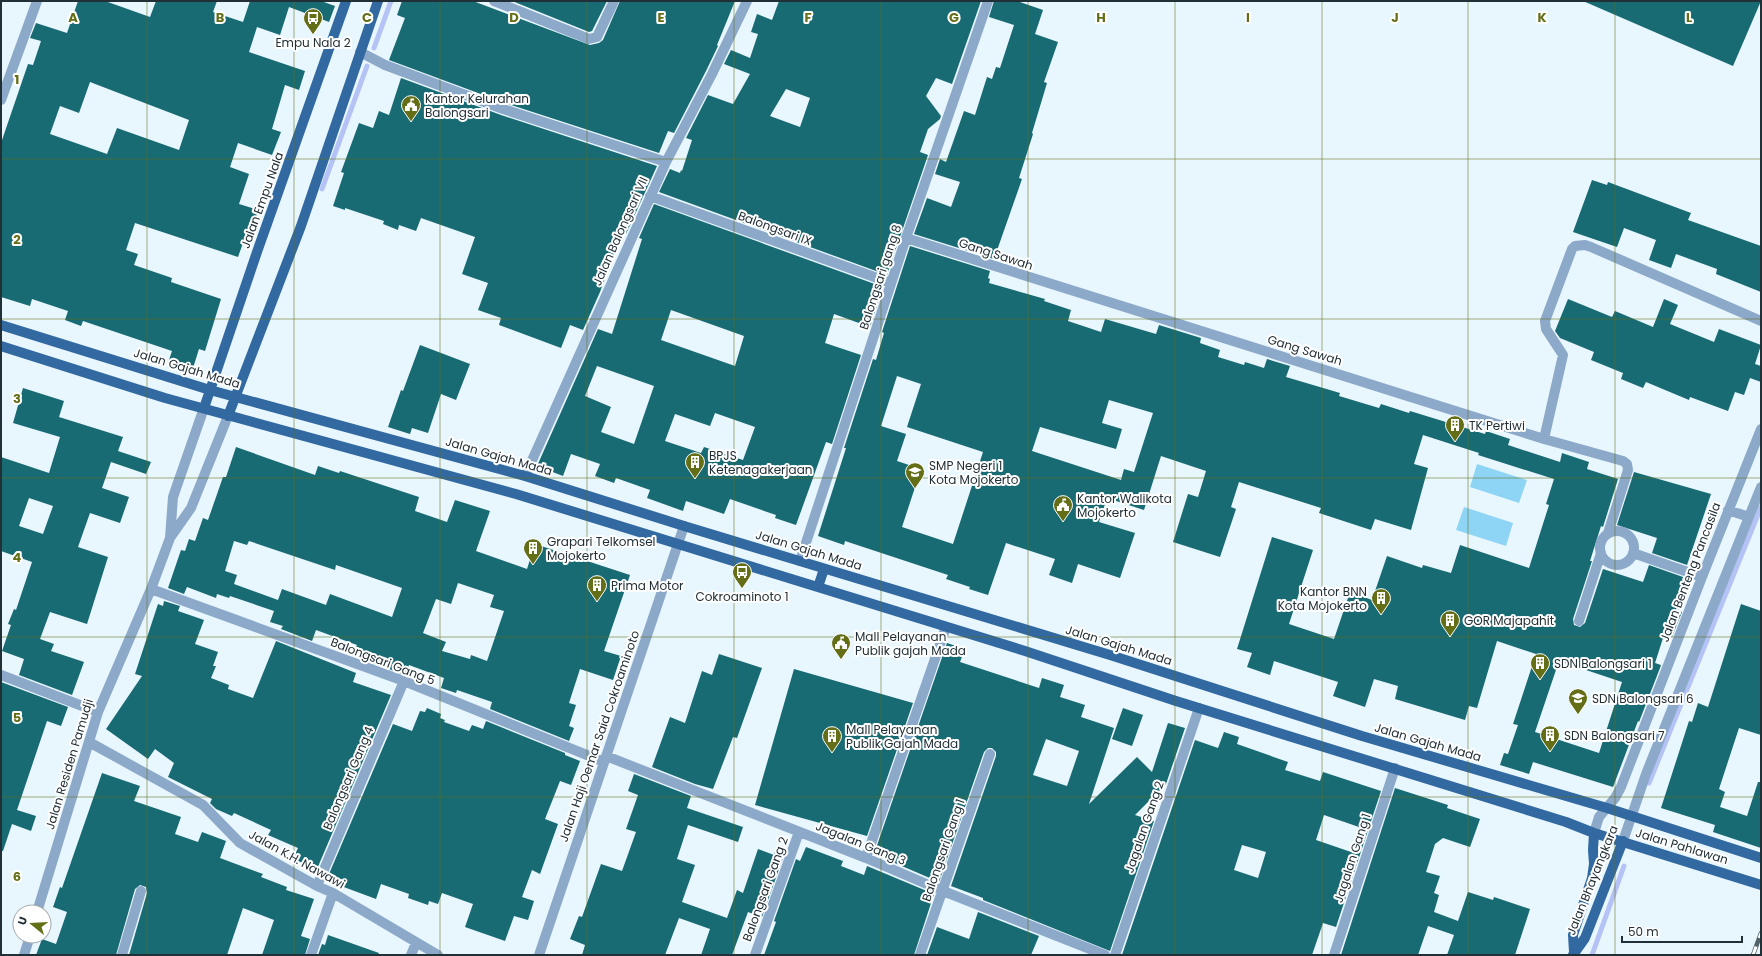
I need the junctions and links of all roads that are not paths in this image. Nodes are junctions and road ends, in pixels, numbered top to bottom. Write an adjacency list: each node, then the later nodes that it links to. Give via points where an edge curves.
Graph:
1 (37, 1): 9 (street)
2 (346, 1): 17 (main road, Jalan Empu Nala)
3 (378, 1): 8 (main road)
4 (494, 1): 5 (street, via 586,39 597,37)
5 (614, 1)
6 (747, 1): 10 (street, Jalan Balongsari VII)
7 (988, 1): 12 (street, Balongsari gang 8)
8 (360, 52): 10 (street, via 385,65 503,109); 18 (main road, via 301,226)
9 (1, 100)
10 (666, 162): 11 (street, Jalan Balongsari VII)
11 (650, 196): 13 (street, Balongsari IX); 23 (street, Jalan Balongsari VII)
12 (906, 238): 13 (street, Balongsari gang 8); 22 (street, Gang Sawah)
13 (891, 284): 33 (street, Balongsari gang 8)
14 (1761, 321): 22 (street, via 1591,247 1575,246 1545,321 1546,329 1563,355)
15 (1, 325): 17 (main road, Jalan Gajah Mada)
16 (1, 346): 19 (main road)
17 (210, 390): 18 (main road, Jalan Gajah Mada); 19 (main road, Jalan Empu Nala)
18 (236, 397): 20 (main road, Jalan Residen Pamudji); 23 (main road, Jalan Gajah Mada)
19 (204, 408): 20 (main road); 29 (street, Jalan Residen Pamudji, via 173,497)
20 (228, 416): 29 (street, Jalan Residen Pamudji, via 191,508); 30 (main road, via 516,494)
21 (1761, 429): 25 (street, Jalan Benteng Pancasila)
22 (1544, 439): 28 (street, Gang Sawah, via 1626,462 1628,470)
23 (525, 476): 27 (main road, Jalan Gajah Mada)
24 (1761, 487): 26 (street)
25 (1728, 510): 26 (street); 35 (street, Jalan Benteng Pancasila)
26 (1749, 517): 49 (street, via 1646,774)
27 (684, 526): 30 (street, Jalan Haji Oemar Said Cokroaminoto); 33 (main road, Jalan Gajah Mada)
28 (1608, 533): 31 (street, via 1601,542); 32 (street, via 1625,533 1633,541)
29 (170, 538): 37 (street, Jalan Residen Pamudji)
30 (677, 544): 36 (main road); 46 (street, Jalan Haji Oemar Said Cokroaminoto)
31 (1601, 553): 32 (street, via 1608,562 1620,564 1626,562); 38 (street)
32 (1633, 553): 35 (street)
33 (800, 561): 34 (main road, Jalan Gajah Mada)
34 (824, 569): 36 (main road); 48 (main road, Jalan Gajah Mada, via 1110,655 1362,736)
35 (1702, 577): 48 (street, Jalan Benteng Pancasila, via 1621,787)
36 (818, 587): 39 (main road)
37 (151, 589): 41 (street, Balongsari Gang 5); 43 (street, Jalan Residen Pamudji)
38 (1579, 621)
39 (946, 627): 42 (main road); 53 (street)
40 (1, 675): 43 (street)
41 (404, 681): 46 (street, Balongsari Gang 5); 56 (street, Balongsari Gang 4)
42 (1199, 708): 47 (main road); 73 (street, Jagalan Gang 2)
43 (98, 712): 44 (street, Jalan Residen Pamudji)
44 (89, 742): 56 (street, Jalan K.H. Nawawi, via 203,805 240,843); 60 (street, Jalan Residen Pamudji)
45 (990, 754): 58 (street, Balongsari Gang 1)
46 (605, 759): 50 (street, Jagalan Gang 3); 69 (street, Jalan Haji Oemar Said Cokroaminoto)
47 (1394, 768): 51 (main road); 74 (street, Jagalan Gang 1)
48 (1607, 808): 49 (main road, Jalan Pahlawan); 51 (street, Jalan Benteng Pancasila, via 1599,817)
49 (1632, 816): 52 (street, Jalan Bhayangkara); 54 (main road, Jalan Pahlawan)
50 (799, 832): 53 (street, Jagalan Gang 3); 70 (street, Balongsari Gang 2)
51 (1594, 833): 52 (main road, Jalan Pahlawan); 63 (main road, Jalan Bhayangkara, via 1592,878 1573,935)
52 (1623, 841): 55 (main road, Jalan Pahlawan); 63 (main road, Jalan Bhayangkara, via 1585,938)
53 (866, 858): 58 (street, Jagalan Gang 3)
54 (1761, 858)
55 (1761, 885)
56 (317, 886): 59 (street, Jalan K.H. Nawawi)
57 (141, 891): 65 (street)
58 (943, 891): 71 (street, Balongsari Gang 1); 72 (street, Jagalan Gang 3)
59 (333, 893): 61 (street, Jalan K.H. Nawawi); 66 (street)
60 (39, 904)
61 (416, 943): 67 (street); 68 (street, Jalan K.H. Nawawi)
62 (27, 944): 64 (street)
63 (1574, 953)
64 (24, 955)
65 (122, 955)
66 (311, 955)
67 (411, 955)
68 (438, 955)
69 (539, 955)
70 (755, 955)
71 (920, 955)
72 (1105, 955)
73 (1115, 955)
74 (1334, 955)

